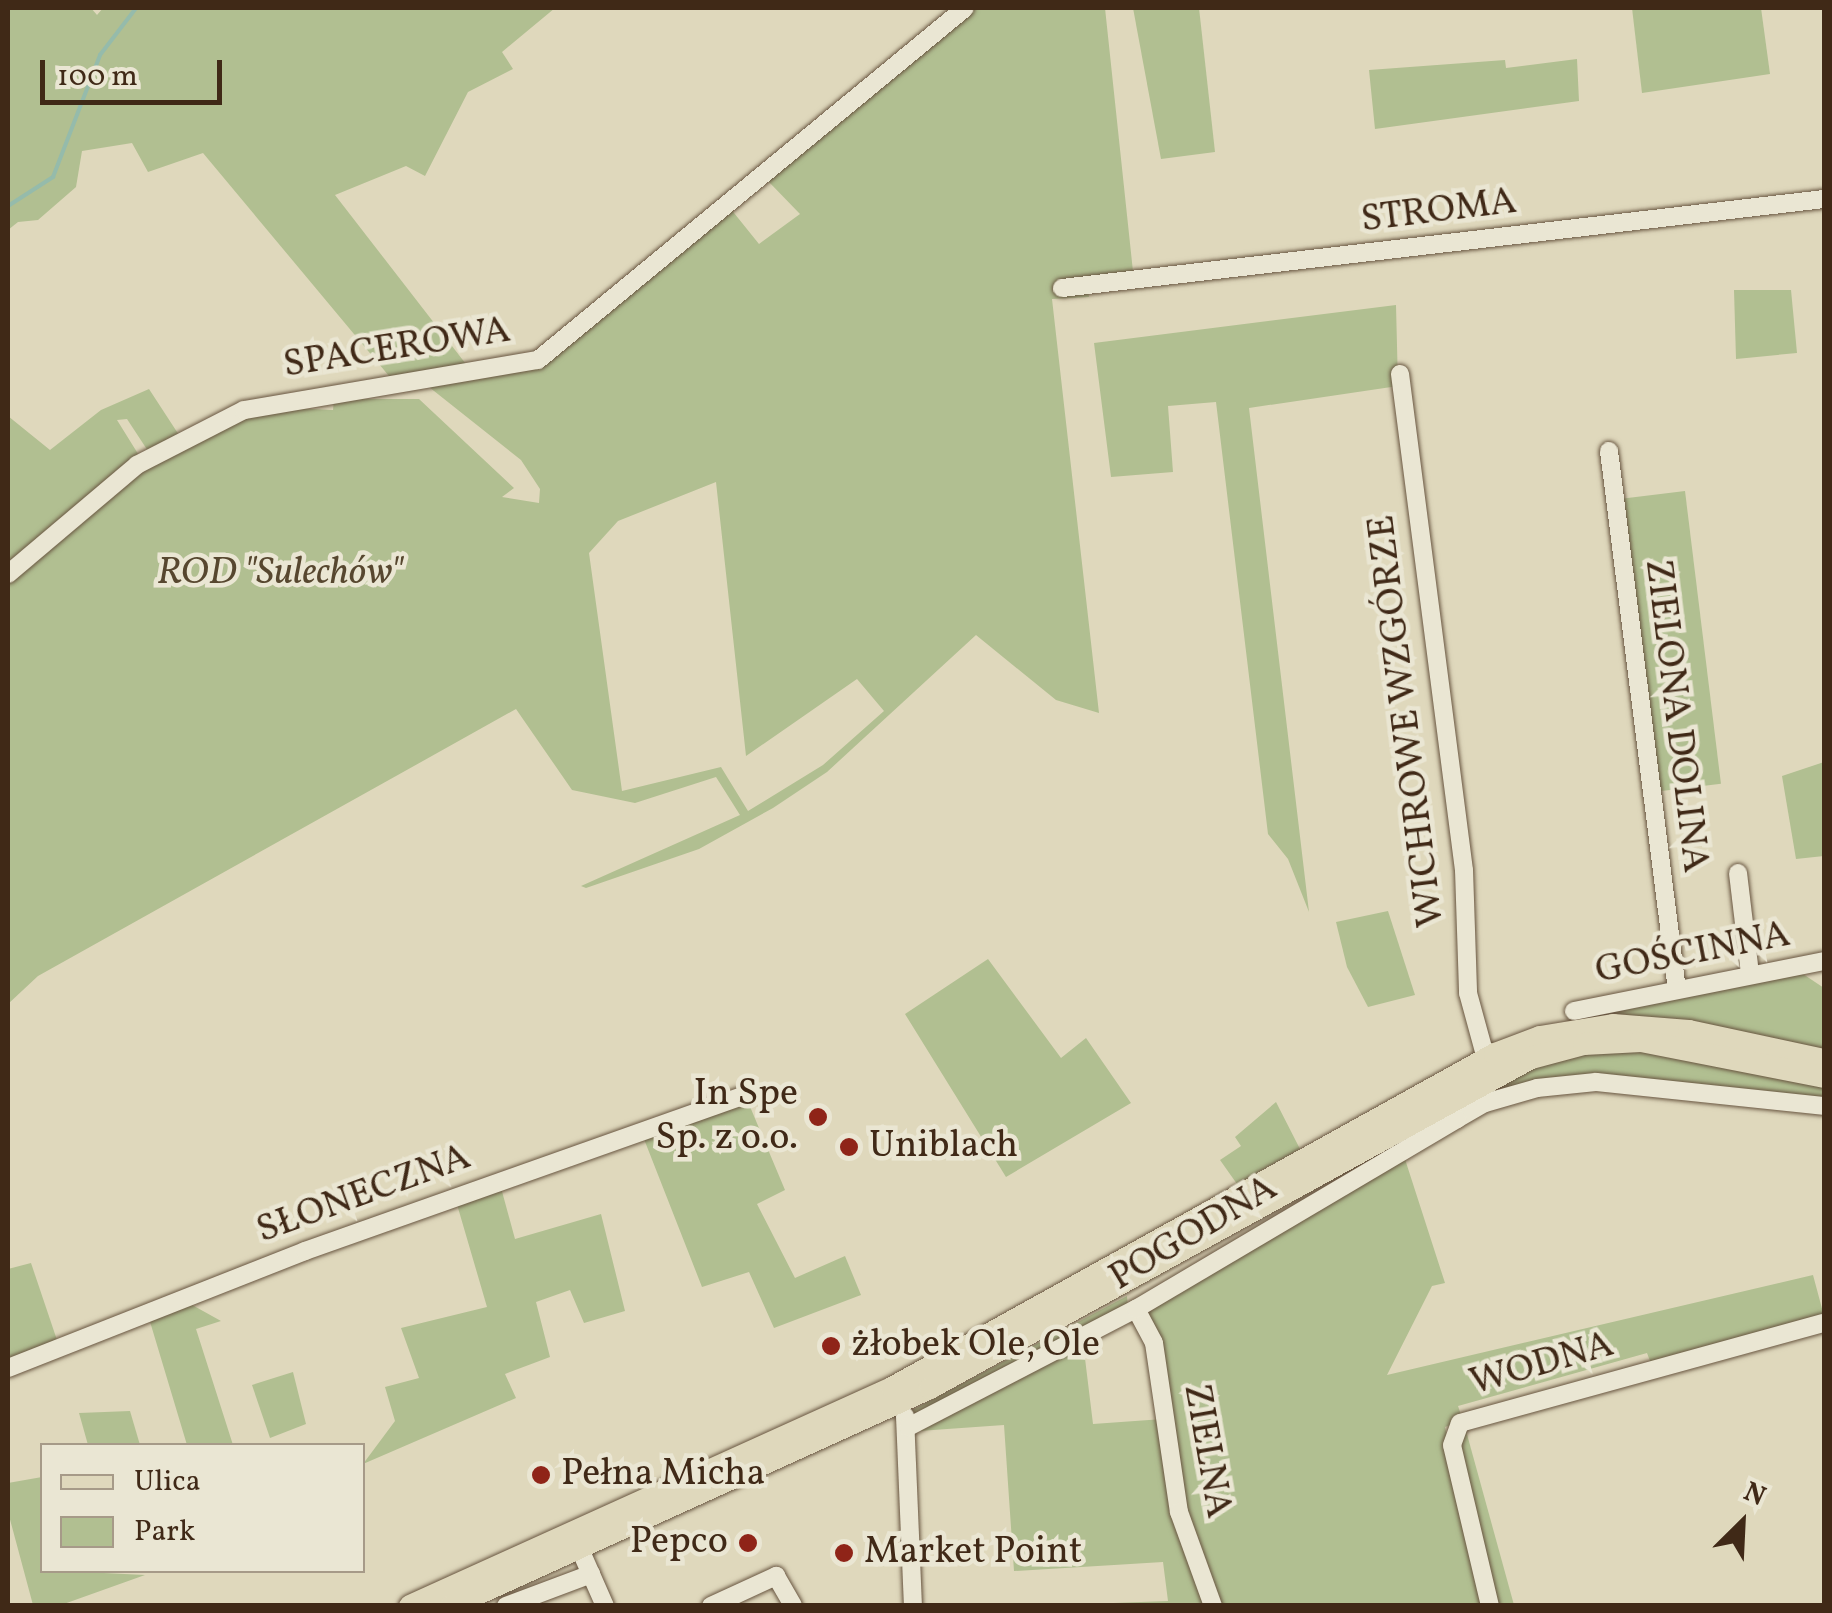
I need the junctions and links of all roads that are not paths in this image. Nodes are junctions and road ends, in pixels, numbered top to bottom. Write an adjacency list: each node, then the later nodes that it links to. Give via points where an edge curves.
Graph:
1 (965, 8): 6 (street, SPACEROWA, via 538,360 244,410 137,465)
2 (1824, 199): 3 (street, STROMA)
3 (1062, 288)
4 (1400, 374): 12 (street, WICHROWE WZGÓRZE, via 1464,870 1468,993)
5 (1609, 450): 10 (street, ZIELONA DOLINA)
6 (8, 574)
7 (1738, 872): 9 (street)
8 (1824, 961): 9 (street, GOŚCINNA)
9 (1750, 974): 10 (street, GOŚCINNA)
10 (1677, 990): 11 (street, GOŚCINNA)
11 (1574, 1011)
12 (1486, 1059): 13 (main road, via 1540,1037 1613,1025 1688,1031); 18 (main road)
13 (1824, 1060)
14 (1824, 1077): 17 (main road, via 1675,1046 1610,1042 1530,1058)
15 (748, 1094): 21 (street, SŁONECZNA, via 305,1251)
16 (1824, 1106): 17 (street, POGODNA, via 1596,1082 1537,1088)
17 (1453, 1109): 18 (main road); 19 (street, POGODNA)
18 (1289, 1178): 22 (main road); 26 (main road, via 892,1388)
19 (1136, 1309): 23 (street, POGODNA); 33 (street, ZIELNA, via 1154,1343 1179,1512)
20 (1824, 1323): 34 (street, WODNA, via 1460,1423 1452,1446)
21 (8, 1368)
22 (900, 1403): 23 (street); 24 (main road)
23 (908, 1426): 32 (street)
24 (580, 1547): 25 (street); 27 (main road)
25 (592, 1574): 28 (street); 29 (street)
26 (410, 1606)
27 (451, 1606)
28 (506, 1606)
29 (605, 1606)
30 (711, 1606): 31 (street, via 778,1576)
31 (793, 1606)
32 (912, 1606)
33 (1213, 1606)
34 (1490, 1606)

